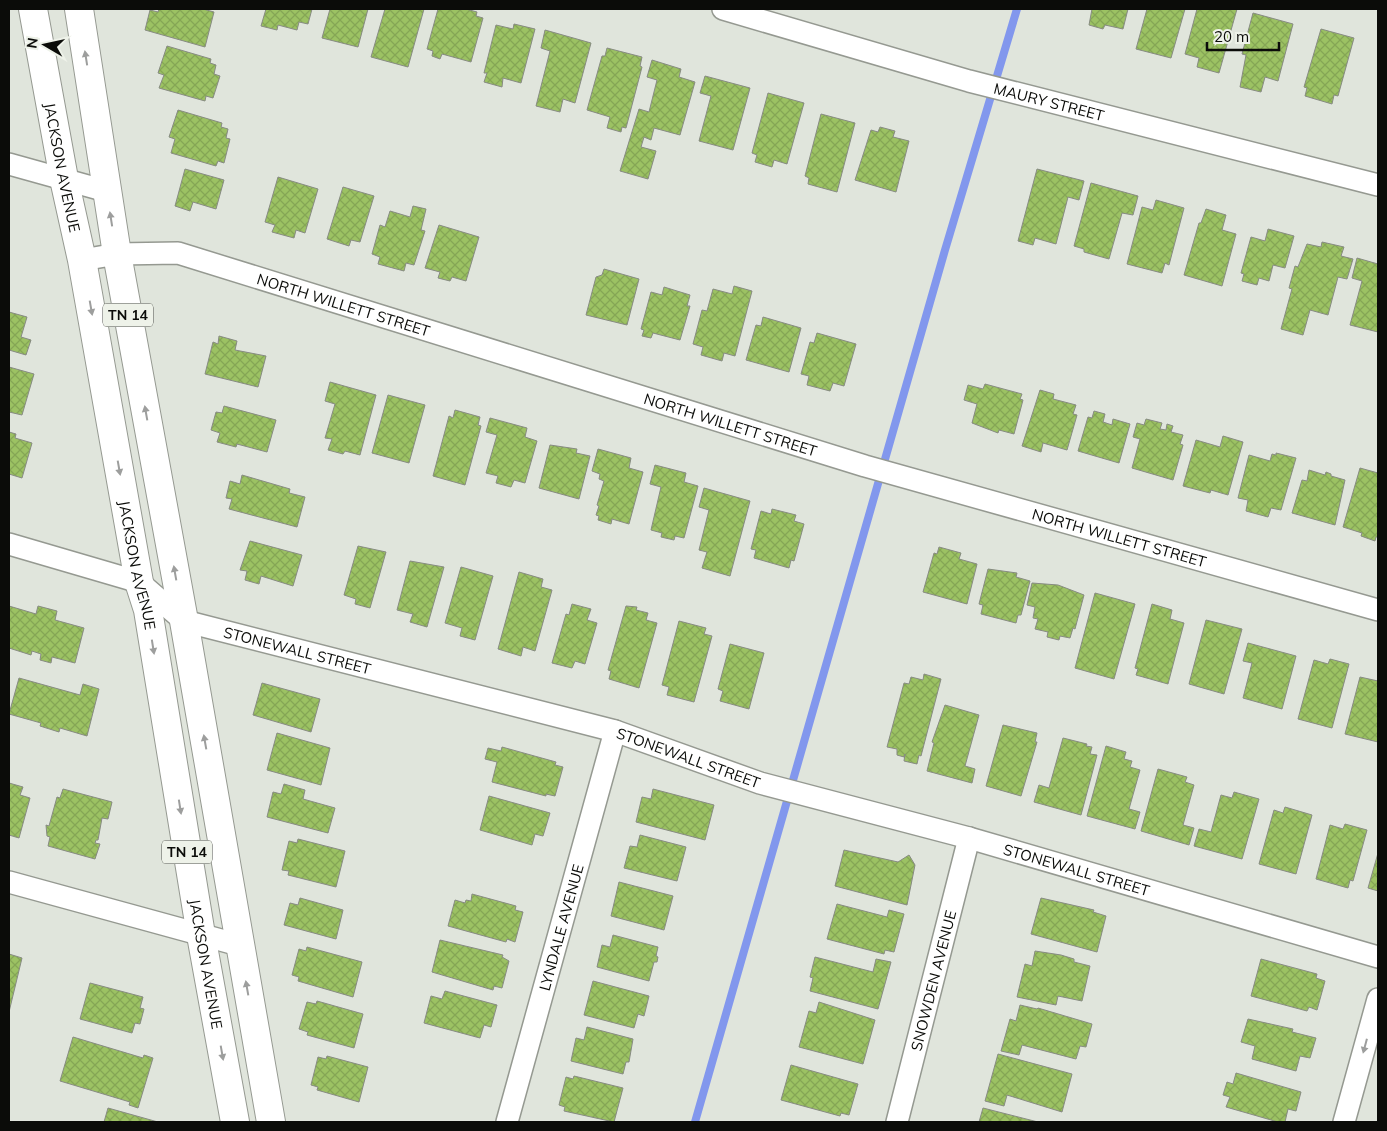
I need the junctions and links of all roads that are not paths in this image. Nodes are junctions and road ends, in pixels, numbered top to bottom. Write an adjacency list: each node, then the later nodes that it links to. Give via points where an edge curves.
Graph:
1 (33, 9): 5 (main road, JACKSON AVENUE / TN 14)
2 (79, 9): 7 (main road, TN 14, one-way to 2)
3 (723, 9): 6 (street, MAURY STREET, via 1004,90)
4 (9, 164): 5 (street)
5 (64, 180): 7 (street); 9 (main road, JACKSON AVENUE / TN 14)
6 (1378, 185)
7 (106, 191): 8 (main road, TN 14, one-way to 7)
8 (117, 254): 9 (street, NORTH WILLETT STREET); 12 (street, NORTH WILLETT STREET, via 178,254 865,466); 13 (main road, TN 14, one-way to 8)
9 (82, 260): 11 (main road, JACKSON AVENUE / TN 14, one-way to 11)
10 (9, 544): 11 (street, STONEWALL STREET)
11 (139, 582): 13 (street, STONEWALL STREET); 17 (main road, JACKSON AVENUE / TN 14, one-way to 17, via 148,610)
12 (1378, 610)
13 (184, 621): 14 (street, STONEWALL STREET); 18 (main road, TN 14, one-way to 13)
14 (615, 731): 15 (street, STONEWALL STREET, via 760,783); 23 (street, LYNDALE AVENUE)
15 (969, 838): 19 (street, STONEWALL STREET); 24 (street, SNOWDEN AVENUE)
16 (9, 882): 17 (street)
17 (201, 935): 18 (street); 21 (main road, JACKSON AVENUE / TN 14, one-way to 21)
18 (239, 945): 22 (main road, TN 14, one-way to 18)
19 (1378, 957)
20 (1378, 999): 25 (street, one-way to 25)
21 (235, 1122)
22 (271, 1122)
23 (507, 1122)
24 (897, 1122)
25 (1344, 1122)

